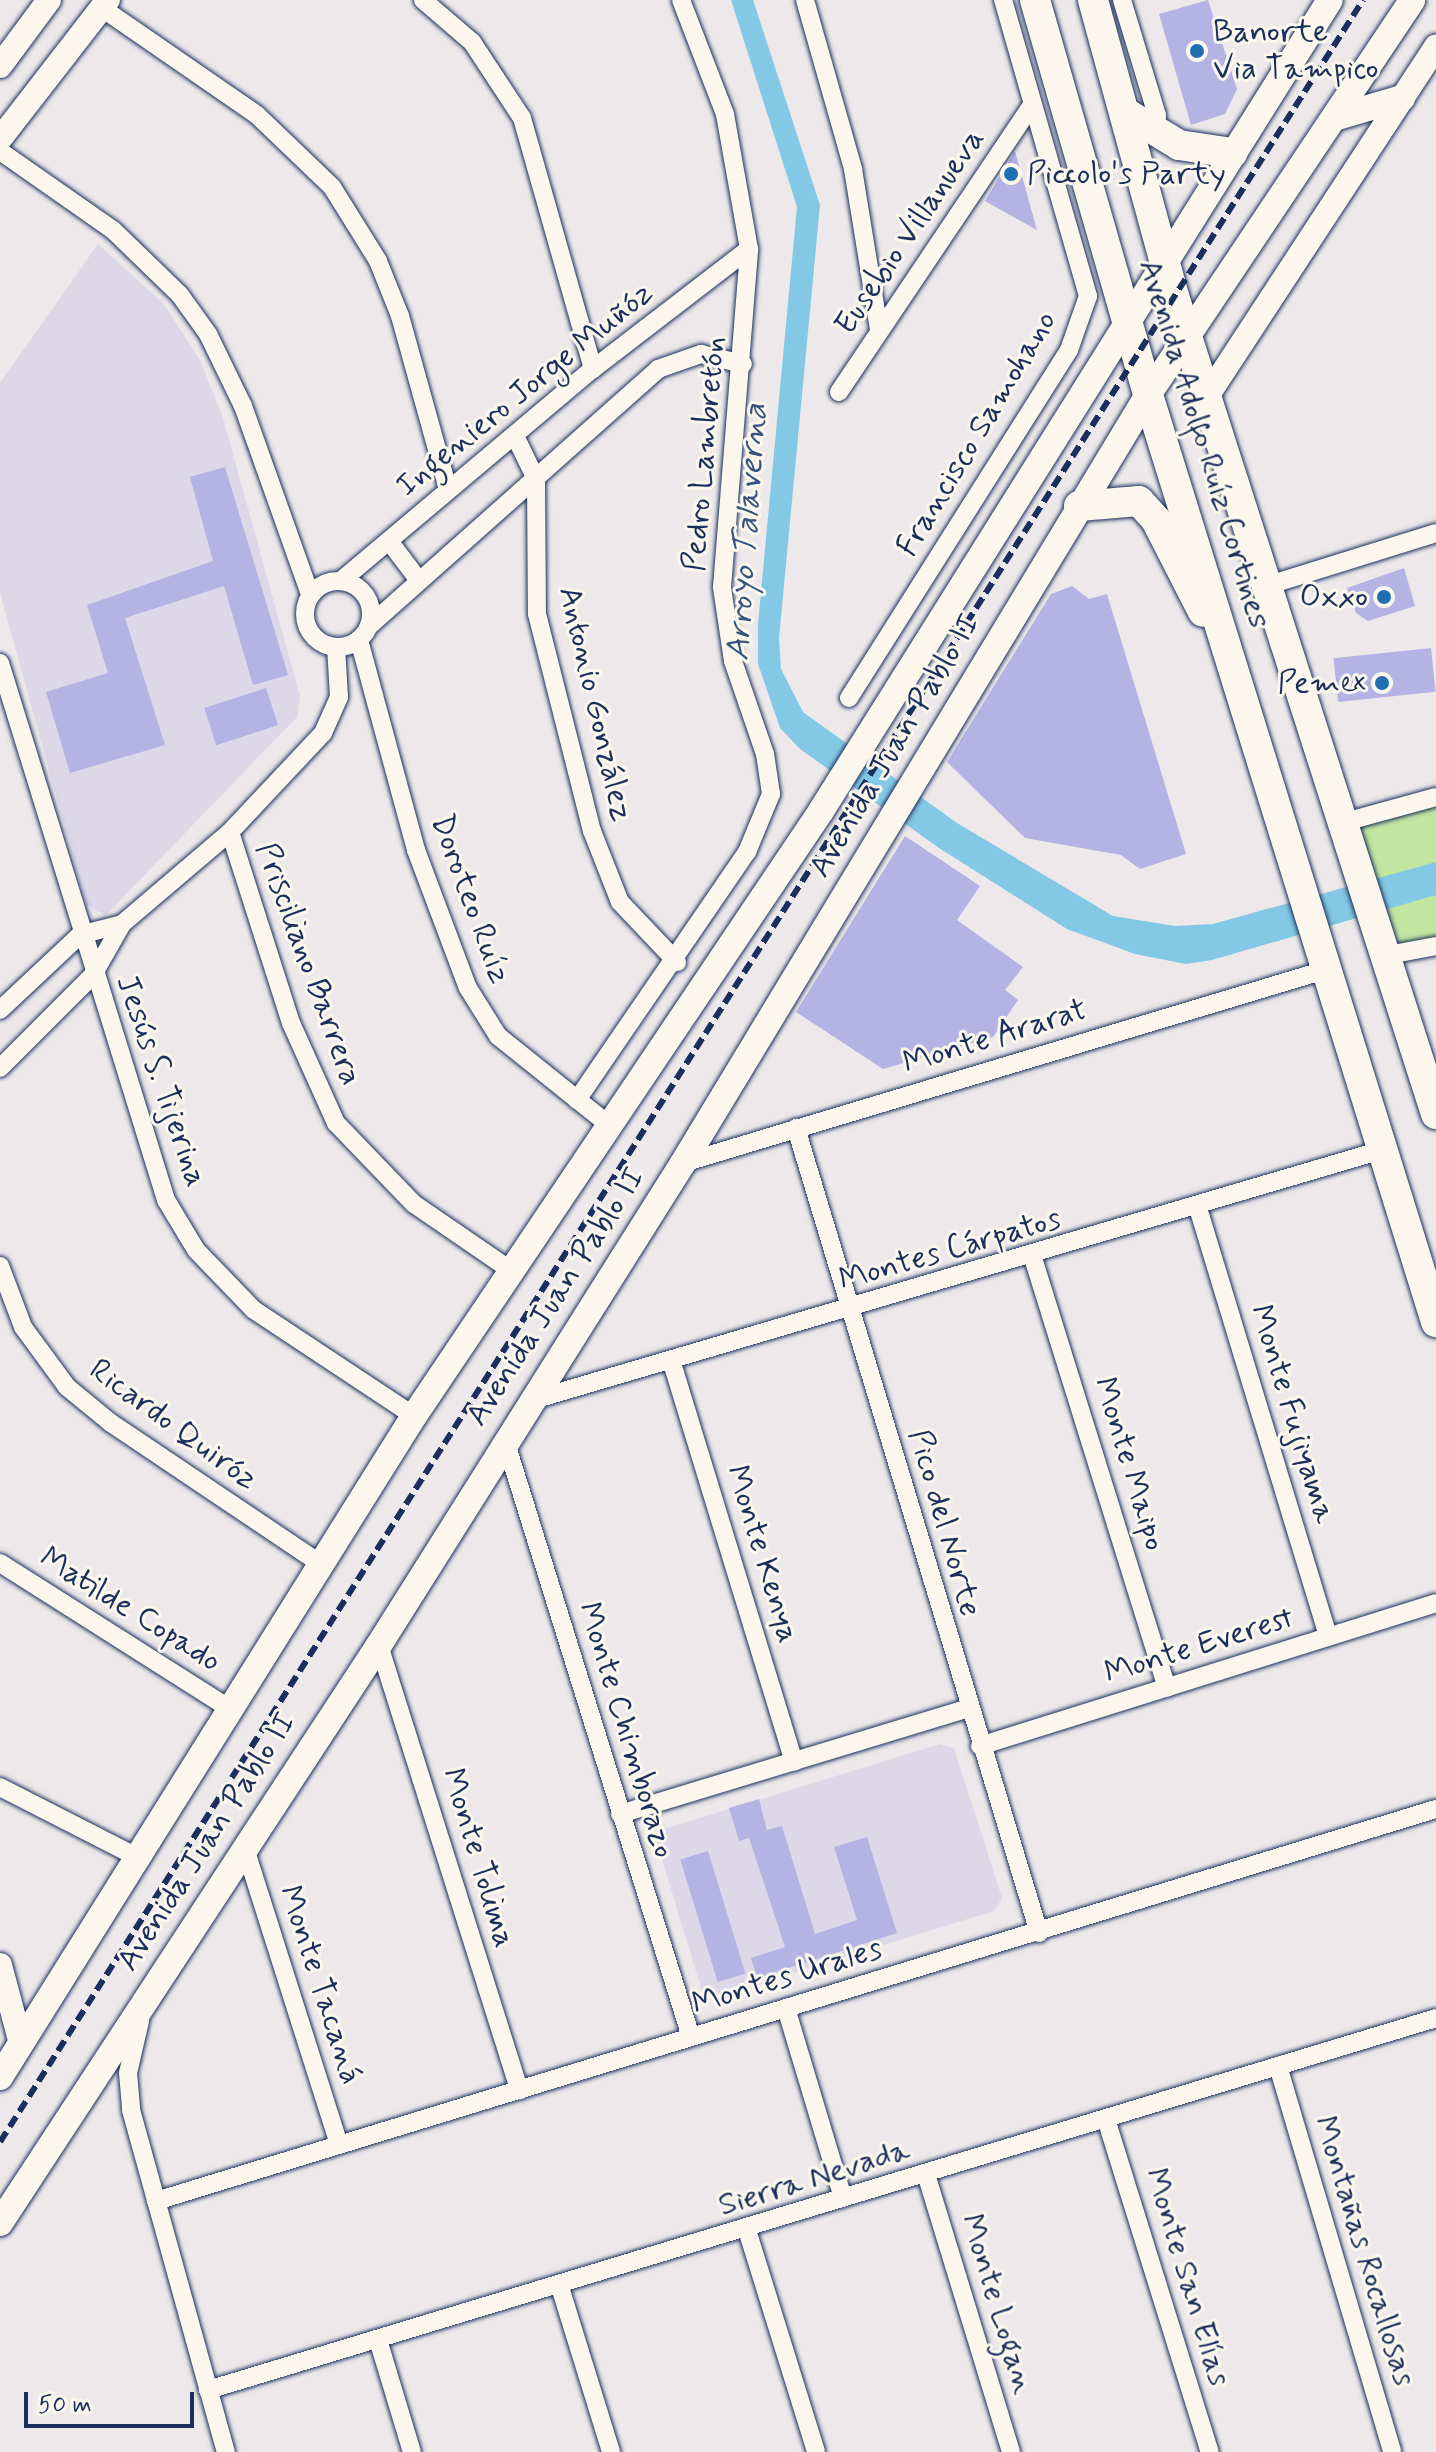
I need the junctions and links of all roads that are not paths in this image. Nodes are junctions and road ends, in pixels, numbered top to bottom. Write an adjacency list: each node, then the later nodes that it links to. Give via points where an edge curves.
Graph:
1 (49, 0): 13 (street)
2 (423, 0): 28 (street, via 472,42 522,118)
3 (681, 0): 22 (street, Pedro Lambretón, via 725,114)
4 (805, 0): 25 (street, via 853,169)
5 (1003, 0): 15 (street, Francisco Samohano)
6 (1035, 0): 24 (main road, Avenida Adolfo Ruíz Cortines)
7 (1093, 0): 16 (main road, Avenida Adolfo Ruíz Cortines)
8 (1122, 0): 18 (street, via 1157,115)
9 (1330, 0): 21 (main road, Avenida Juan Pablo II)
10 (1412, 0): 17 (main road, Avenida Juan Pablo II)
11 (105, 4): 19 (street); 34 (street, via 257,115 332,187 378,261 400,316)
12 (1436, 46): 14 (street)
13 (0, 66)
14 (1402, 98): 17 (main road); 31 (street)
15 (1031, 106): 25 (street, Eusebio Villanueva); 45 (street, Francisco Samohano, via 1084,267 1088,296 1081,322 1069,350)
16 (1126, 113): 18 (main road); 23 (main road, Avenida Adolfo Ruíz Cortines)
17 (1334, 118): 26 (main road, Avenida Juan Pablo II)
18 (1156, 135): 21 (main road)
19 (0, 139)
20 (0, 151): 41 (street, via 113,230 180,295 208,334 229,371)
21 (1232, 153): 23 (main road, Avenida Juan Pablo II)
22 (749, 249): 27 (street, Pedro Lambretón); 28 (street, Ingeniero Jorge Muñóz)
23 (1163, 260): 24 (main road, Avenida Juan Pablo II); 26 (main road, Avenida Adolfo Ruíz Cortines)
24 (1126, 317): 30 (main road, Avenida Adolfo Ruíz Cortines); 61 (main road, Avenida Juan Pablo II, via 821,811)
25 (879, 329): 29 (street, Eusebio Villanueva)
26 (1189, 339): 30 (main road, Avenida Juan Pablo II); 31 (main road, Avenida Adolfo Ruíz Cortines)
27 (743, 364): 33 (street, via 701,354 658,369); 54 (street, Pedro Lambretón, via 725,507 723,599 736,676 765,754 771,794 747,852)
28 (593, 369): 32 (street, Ingeniero Jorge Muñóz)
29 (839, 392)
30 (1148, 395): 35 (main road, Avenida Juan Pablo II); 46 (main road, Avenida Adolfo Ruíz Cortines)
31 (1206, 398): 40 (main road, Avenida Adolfo Ruíz Cortines)
32 (515, 436): 33 (street, Antonio González); 34 (street, Ingeniero Jorge Muñóz)
33 (536, 479): 38 (street); 54 (street, Antonio González, via 537,614 592,831 627,912)
34 (448, 489): 37 (street, Ingeniero Jorge Muñóz)
35 (1079, 506): 46 (main road, via 1139,501 1156,520); 64 (main road, Avenida Juan Pablo II)
36 (1436, 533): 40 (street)
37 (389, 541): 38 (street); 39 (street, Ingeniero Jorge Muñóz)
38 (417, 578): 42 (street)
39 (342, 580): 41 (street); 42 (street, via 369,602)
40 (1266, 586): 48 (main road, Avenida Adolfo Ruíz Cortines)
41 (310, 594): 43 (street, via 305,622 311,634)
42 (364, 633): 43 (street); 59 (street, Doroteo Ruíz, via 416,850 468,988 498,1036)
43 (336, 647): 49 (street, via 339,697 323,733)
44 (0, 663): 51 (street, Jesús S. Tijerina)
45 (849, 698)
46 (1249, 711): 55 (main road, Avenida Adolfo Ruíz Cortines)
47 (1436, 797): 48 (street)
48 (1341, 823): 53 (main road, Avenida Adolfo Ruíz Cortines)
49 (230, 832): 50 (street); 68 (street, Prisciliano Barrera, via 291,1023 336,1123 414,1204)
50 (122, 924): 51 (street); 56 (street)
51 (80, 935): 56 (street, Jesús S. Tijerina); 57 (street)
52 (1436, 946): 53 (street)
53 (1383, 956): 60 (main road, Avenida Adolfo Ruíz Cortines)
54 (677, 962): 59 (street, Pedro Lambretón)
55 (1325, 970): 62 (street, Monte Ararat); 63 (main road, Avenida Adolfo Ruíz Cortines)
56 (93, 975): 58 (street); 73 (street, Jesús S. Tijerina, via 148,1155 196,1250 254,1310)
57 (0, 1010)
58 (0, 1068)
59 (577, 1100): 61 (street, Doroteo Ruíz)
60 (1436, 1114)
61 (609, 1125): 68 (main road, Avenida Juan Pablo II)
62 (796, 1128): 64 (street, Monte Ararat); 69 (street, Pico del Norte)
63 (1382, 1150): 65 (street, Montes Cárpatos); 70 (main road, Avenida Adolfo Ruíz Cortines)
64 (683, 1163): 72 (main road, Avenida Juan Pablo II)
65 (1198, 1208): 66 (street, Montes Cárpatos); 78 (street, Monte Fujiyama)
66 (1033, 1258): 69 (street, Montes Cárpatos); 80 (street, Monte Maipo)
67 (0, 1266): 76 (street, Ricardo Quiróz, via 23,1327 67,1387 111,1423)
68 (512, 1271): 73 (main road, Avenida Juan Pablo II)
69 (850, 1310): 71 (street, Montes Cárpatos); 82 (street, Pico del Norte)
70 (1436, 1322)
71 (672, 1363): 72 (street, Montes Cárpatos); 84 (street, Monte Kenya)
72 (533, 1400): 74 (main road, Avenida Juan Pablo II)
73 (414, 1416): 76 (main road, Avenida Juan Pablo II)
74 (505, 1440): 79 (main road, Avenida Juan Pablo II); 87 (street, Monte Chimborazo)
75 (0, 1563): 81 (street, Matilde Copado)
76 (319, 1563): 81 (main road, Avenida Juan Pablo II)
77 (1436, 1603): 78 (street, Monte Everest)
78 (1328, 1637): 80 (street, Monte Everest)
79 (379, 1645): 88 (main road, Avenida Juan Pablo II); 99 (street, Monte Tolima)
80 (1167, 1688): 83 (street, Monte Everest)
81 (227, 1707): 89 (main road, Avenida Juan Pablo II)
82 (968, 1708): 83 (street, Pico del Norte); 84 (street)
83 (980, 1746): 90 (street, Pico del Norte)
84 (794, 1762): 87 (street)
85 (0, 1787): 89 (street)
86 (1436, 1809): 90 (street, Montes Urales)
87 (620, 1814): 95 (street, Monte Chimborazo)
88 (244, 1845): 92 (main road, Avenida Juan Pablo II); 101 (street, Monte Tacaná)
89 (135, 1856): 96 (main road, Avenida Juan Pablo II)
90 (1039, 1933): 93 (street, Montes Urales)
91 (0, 1965): 96 (street)
92 (149, 1992): 104 (street, via 128,2090); 105 (main road, Avenida Juan Pablo II)
93 (786, 2008): 95 (street, Montes Urales); 103 (street)
94 (1436, 2018): 97 (street, Sierra Nevada)
95 (691, 2037): 99 (street, Montes Urales)
96 (21, 2044): 98 (main road, Avenida Juan Pablo II)
97 (1278, 2066): 100 (street, Sierra Nevada); 116 (street, Montañas Rocallosas)
98 (0, 2077)
99 (519, 2090): 101 (street, Montes Urales)
100 (1106, 2119): 102 (street, Sierra Nevada); 115 (street, Monte San Elías)
101 (339, 2144): 104 (street, Montes Urales)
102 (926, 2174): 103 (street, Sierra Nevada); 114 (street, Monte Logan)
103 (843, 2198): 106 (street, Sierra Nevada)
104 (156, 2201): 109 (street)
105 (0, 2223)
106 (747, 2230): 107 (street, Sierra Nevada); 113 (street)
107 (560, 2287): 108 (street, Sierra Nevada); 112 (street)
108 (379, 2343): 109 (street, Sierra Nevada); 111 (street)
109 (208, 2390): 110 (street)
110 (226, 2452)
111 (412, 2452)
112 (611, 2452)
113 (816, 2452)
114 (1011, 2452)
115 (1210, 2452)
116 (1392, 2452)

